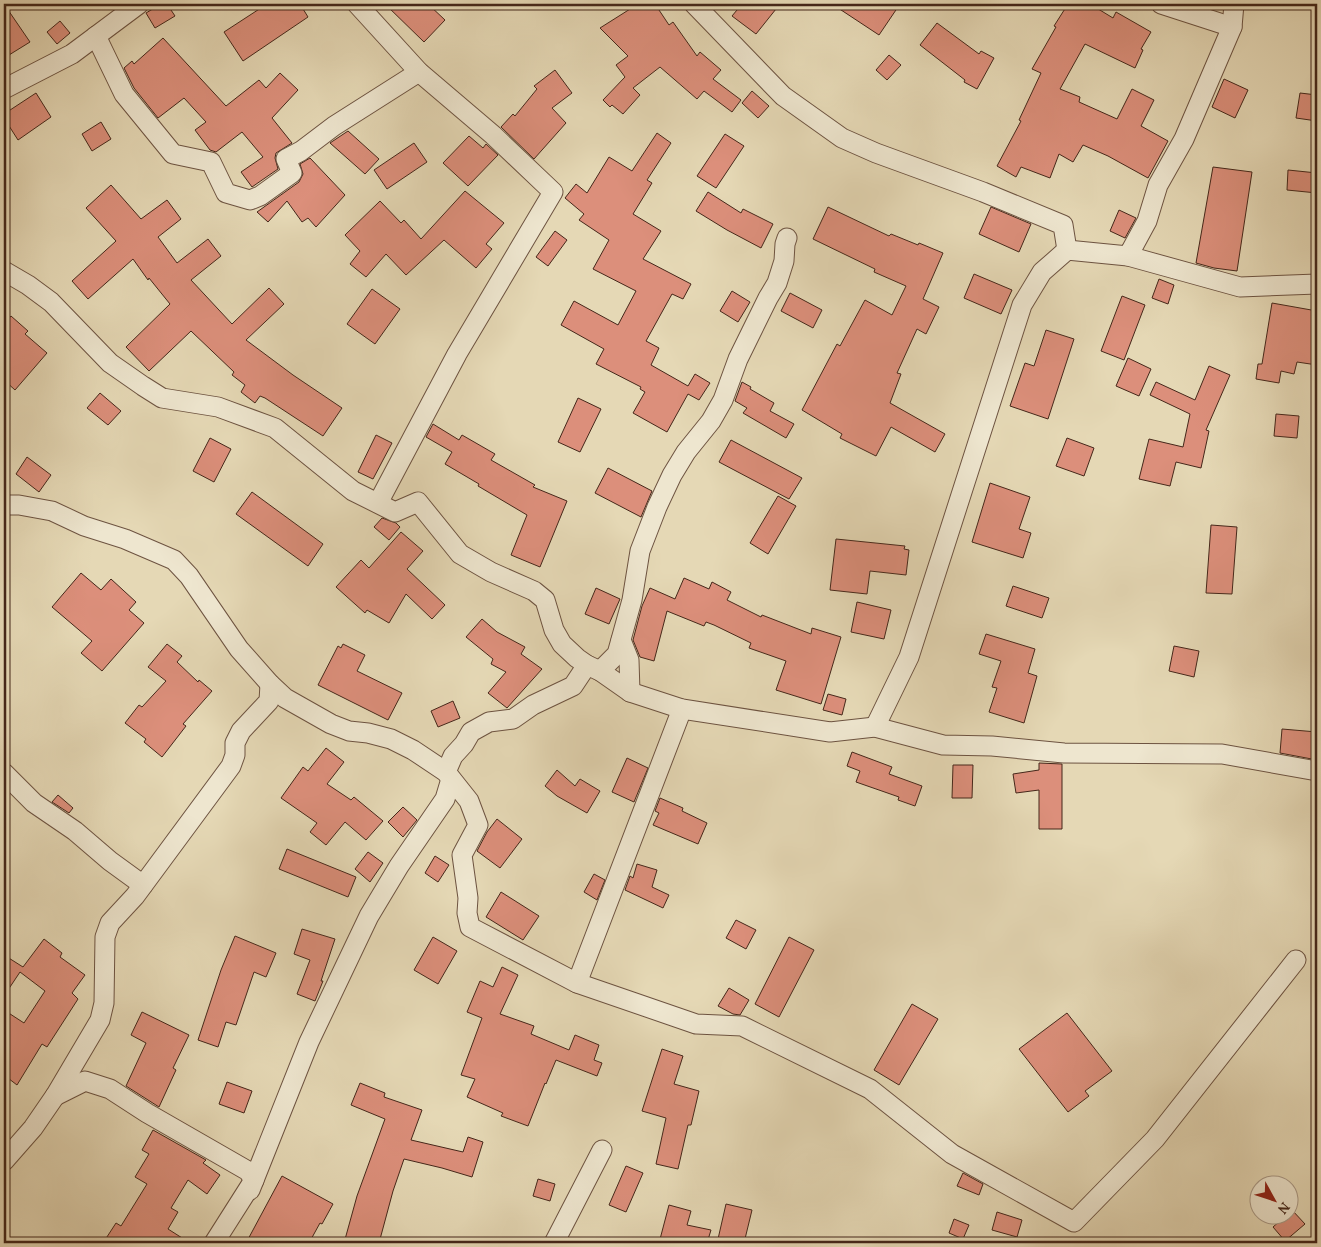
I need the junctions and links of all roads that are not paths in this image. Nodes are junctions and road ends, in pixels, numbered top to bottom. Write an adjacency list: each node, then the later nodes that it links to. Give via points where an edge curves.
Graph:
1 (139, 4): 7 (street)
2 (357, 4): 8 (street)
3 (694, 4): 11 (street, via 783,96 842,138 1063,225)
4 (1161, 4): 6 (street)
5 (1234, 4): 6 (street)
6 (1232, 27): 12 (street, via 1184,139 1158,185 1147,222)
7 (96, 36): 8 (street, via 124,94 173,154 211,162 226,193 250,200 292,172 286,159); 9 (street, via 72,54)
8 (419, 72): 15 (street, via 553,192 457,354)
9 (4, 89)
10 (787, 238): 17 (street, via 778,283 738,359 723,400 686,452 657,507 640,551)
11 (1068, 250): 12 (street); 22 (street, via 1042,272 1022,305 909,657)
12 (1128, 256): 14 (street, via 1240,287)
13 (4, 271): 15 (street, via 51,302 110,363 162,398 218,407 275,428 353,491)
14 (1317, 284)
15 (378, 503): 18 (street, via 395,512 418,502 460,554 534,591 545,600 562,644)
16 (4, 505): 20 (street, via 52,510 84,526 174,560 190,576)
17 (621, 640): 18 (street, via 617,654); 19 (street, via 629,660)
18 (593, 668): 19 (street); 23 (street, via 572,686 514,719 489,722 471,732)
19 (630, 692): 21 (street)
20 (274, 694): 23 (street, via 331,724 391,739); 26 (street, via 241,731 231,766)
21 (682, 709): 22 (street, via 830,732); 28 (street)
22 (875, 727): 24 (street, via 943,745 1064,753 1222,754)
23 (450, 769): 28 (street, via 469,801 478,825 462,855 470,927); 34 (street, via 445,799 399,866 370,916 309,1042)
24 (1317, 771)
25 (4, 773): 26 (street, via 34,803)
26 (143, 885): 29 (street, via 110,922 105,937 104,1003 100,1020)
27 (1296, 960): 28 (street, via 1155,1139 1074,1222 952,1154 870,1089 742,1026 696,1024)
28 (577, 983)
29 (77, 1060): 30 (street); 31 (street)
30 (85, 1081): 31 (street); 34 (street, via 110,1089 248,1171)
31 (55, 1096): 33 (street)
32 (602, 1150): 37 (street)
33 (4, 1161)
34 (254, 1180): 35 (street); 36 (street)
35 (244, 1210)
36 (214, 1243)
37 (554, 1243)

